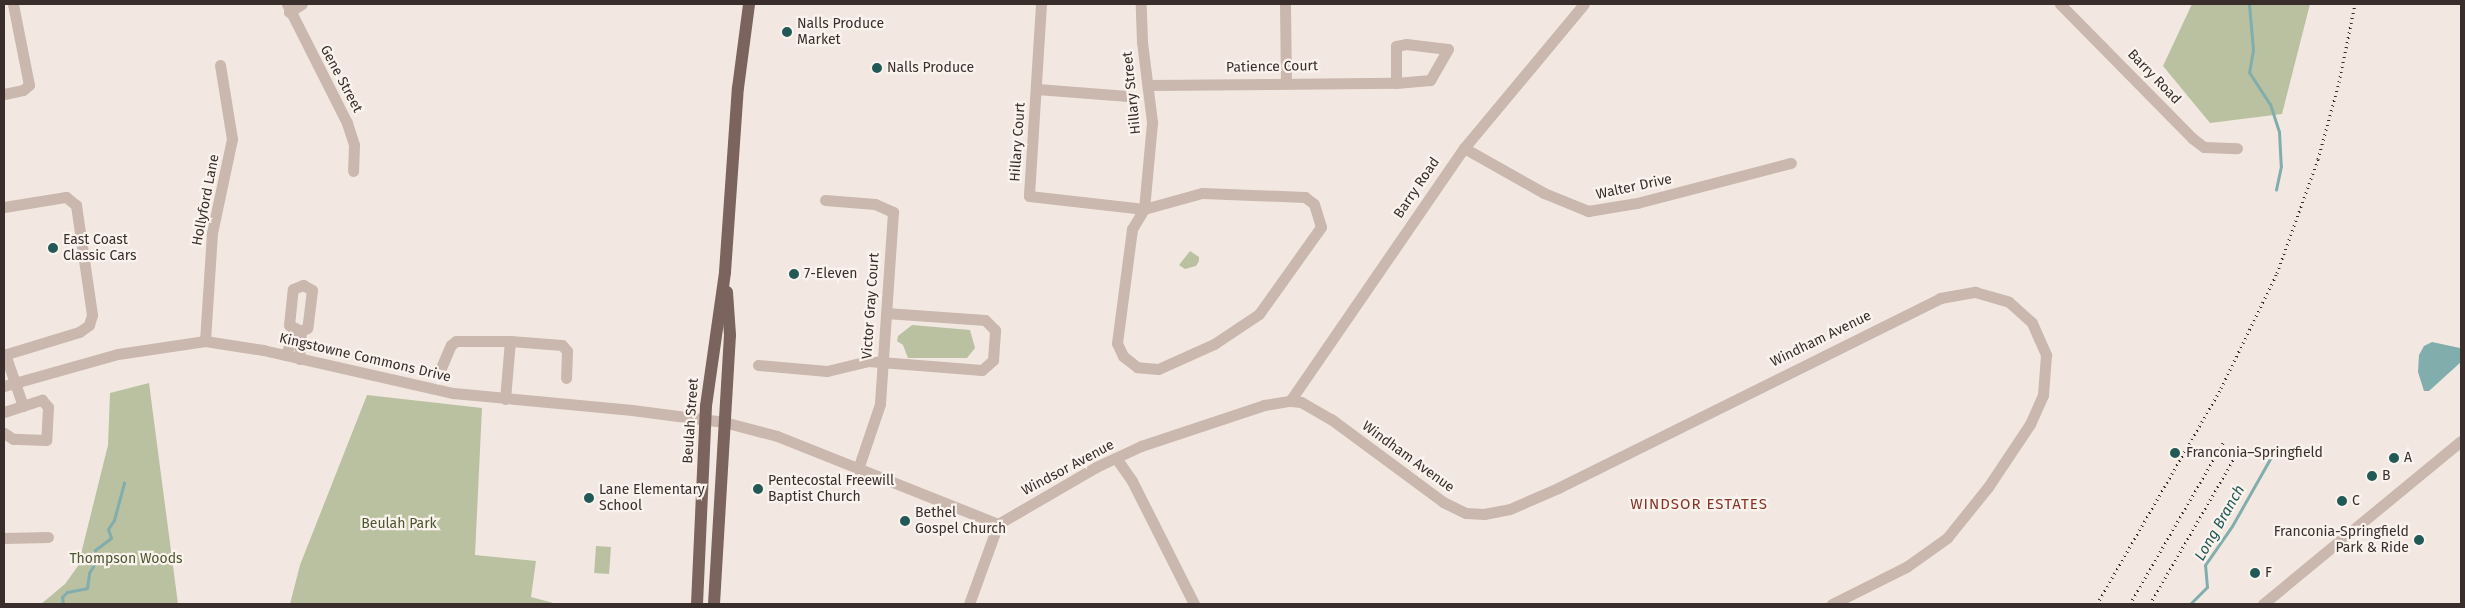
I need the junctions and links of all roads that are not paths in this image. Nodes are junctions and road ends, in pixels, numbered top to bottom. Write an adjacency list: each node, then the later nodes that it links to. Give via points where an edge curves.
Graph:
1 (13, 4): 15 (street, via 29,85 23,90)
2 (302, 4): 9 (street)
3 (749, 4): 24 (main road, Beulah Street, via 738,88)
4 (1041, 4): 14 (street, Hillary Court)
5 (1141, 4): 13 (street, Hillary Street, via 1142,42)
6 (1285, 4): 11 (street)
7 (1584, 4): 17 (street, Barry Road)
8 (2060, 4): 18 (street, Barry Road, via 2192,138 2204,147)
9 (288, 8): 20 (street, Gene Street, via 348,123 354,145)
10 (220, 65): 26 (street, Hollyford Lane, via 232,139 212,233)
11 (1286, 81): 12 (street, Patience Court); 13 (street, Patience Court)
12 (1396, 83): 12 (street, Patience Court, via 1430,80 1448,49 1406,44 1396,46)
13 (1149, 85): 23 (street, Hillary Street, via 1152,149)
14 (1037, 89): 16 (street); 23 (street, Hillary Court, via 1029,196)
15 (4, 94)
16 (1128, 96)
17 (1464, 148): 19 (street, Walter Drive, via 1544,192 1588,211 1637,204); 37 (street, Barry Road)
18 (2237, 148)
19 (1791, 163)
20 (353, 171)
21 (826, 200): 25 (street, Victor Gray Court, via 875,204 893,212)
22 (4, 207): 28 (street, via 66,197 76,205 92,315 89,325 79,332)
23 (1144, 209): 23 (street, via 1202,194 1296,195 1314,204 1321,227 1259,314 1214,344 1158,369 1137,367 1123,356 1118,342 1132,230)
24 (725, 272): 40 (main road, Beulah Street); 41 (main road, Beulah Street, via 730,335)
25 (886, 313): 31 (street, Victor Gray Court); 31 (street, via 980,319 988,322 995,337 993,360 982,370)
26 (205, 341): 29 (street, Kingstowne Commons Drive); 35 (street, Kingstowne Commons Drive, via 118,354)
27 (510, 341): 33 (street, via 456,340); 34 (street, via 562,345 567,351); 36 (street)
28 (4, 354): 35 (street)
29 (286, 355): 30 (street, Kingstowne Commons Drive); 30 (street, via 298,330)
30 (298, 359): 36 (street, Kingstowne Commons Drive, via 401,384)
31 (882, 363): 32 (street, via 868,361 827,371); 45 (street, Victor Gray Court, via 880,404)
32 (758, 365)
33 (441, 368)
34 (566, 378)
35 (9, 384): 38 (street)
36 (505, 399): 40 (street, Kingstowne Commons Drive)
37 (1290, 401): 44 (street, Windsor Avenue, via 1264,405 1189,429); 53 (street, Windham Avenue, via 1301,402 1331,419 1443,502 1466,513 1491,514 1558,488 1940,298 1975,292 2010,302 2032,323 2046,355 2044,395 2030,424 1988,487 1947,538 1906,567)
38 (23, 406): 39 (street); 42 (street, via 46,402 46,440 13,439)
39 (4, 412)
40 (705, 419): 41 (street, Kingstowne Commons Drive); 49 (main road, Beulah Street)
41 (724, 422): 45 (street, via 777,436); 50 (main road, Beulah Street)
42 (4, 433)
43 (2461, 441): 54 (street)
44 (1116, 458): 46 (street, Windsor Avenue); 52 (street, via 1132,481)
45 (858, 469): 46 (street)
46 (998, 524): 51 (street)
47 (48, 537): 48 (street)
48 (4, 538)
49 (697, 604)
50 (714, 604)
51 (969, 604)
52 (1194, 604)
53 (1832, 604)
54 (2263, 604)

